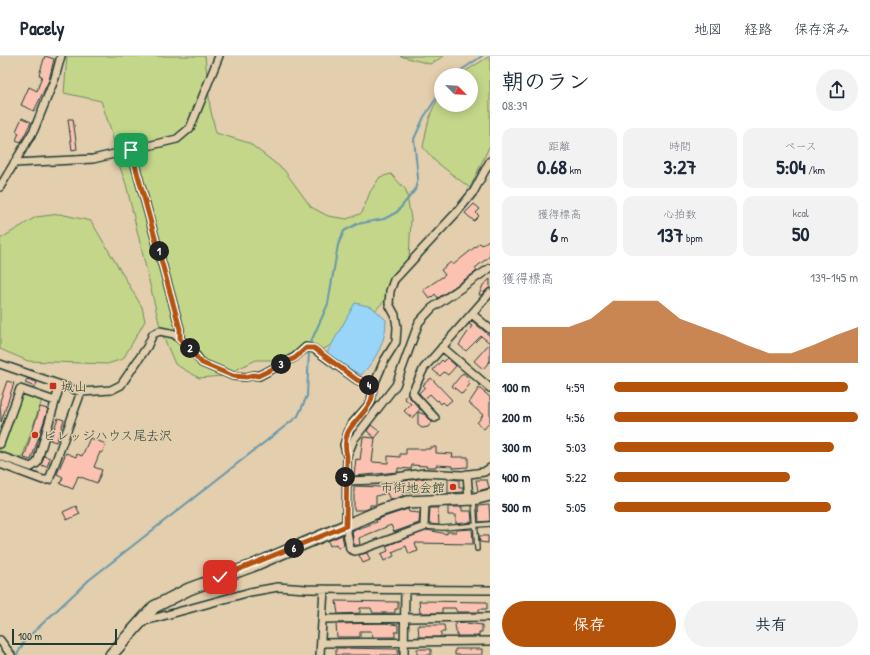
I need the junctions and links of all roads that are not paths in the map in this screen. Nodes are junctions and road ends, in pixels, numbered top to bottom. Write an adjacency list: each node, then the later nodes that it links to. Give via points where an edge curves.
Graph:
1 (61, 56): 5 (street, via 34,130)
2 (219, 56): 3 (street, via 190,128 177,139)
3 (131, 150): 5 (street, via 93,159); 11 (street, via 180,329)
4 (490, 161): 15 (street, via 474,191 458,212 394,280 389,304 396,315 396,342 384,360)
5 (14, 163): 6 (street)
6 (0, 187)
7 (490, 268): 22 (street, via 432,308 419,322 396,385 354,438)
8 (490, 293): 9 (street)
9 (472, 314): 10 (street); 12 (street)
10 (490, 329)
11 (180, 339): 15 (street, via 202,363 225,373 246,377 258,376 295,358 306,348 314,348 357,380); 17 (street, via 174,334 160,331 153,334 121,385 104,391)
12 (442, 347): 16 (street); 19 (street, via 424,368 412,392)
13 (0, 364): 14 (street)
14 (60, 385): 17 (street); 18 (street)
15 (373, 387): 22 (street, via 371,402 350,426 344,445)
16 (490, 388)
17 (81, 392): 23 (street, via 49,480)
18 (56, 401): 20 (street, via 20,389); 21 (street, via 34,466)
19 (435, 418)
20 (0, 444)
21 (0, 456)
22 (347, 456): 26 (street)
23 (0, 464)
24 (490, 468): 25 (street, via 484,472)
25 (467, 474): 26 (street, via 424,472 377,480); 28 (street)
26 (345, 481): 32 (street)
27 (490, 495): 28 (main road)
28 (471, 499): 29 (main road); 31 (lane)
29 (425, 500): 32 (main road, via 407,502); 33 (street)
30 (490, 524): 31 (lane)
31 (476, 525): 33 (lane); 34 (lane)
32 (346, 526): 33 (street, via 350,549 355,551); 41 (main road, via 252,566 189,589 154,607)
33 (424, 527)
34 (477, 549)
35 (324, 589): 36 (street); 40 (street); 41 (street, via 278,587 250,592)
36 (405, 590): 37 (street); 39 (street)
37 (490, 590)
38 (490, 617): 39 (street)
39 (404, 618): 40 (street); 44 (street)
40 (322, 619): 45 (street)
41 (139, 623): 47 (main road)
42 (0, 640): 46 (street)
43 (490, 641): 44 (street)
44 (404, 642): 45 (street); 49 (street)
45 (321, 643): 48 (street)
46 (11, 655)
47 (111, 655)
48 (320, 655)
49 (404, 655)

